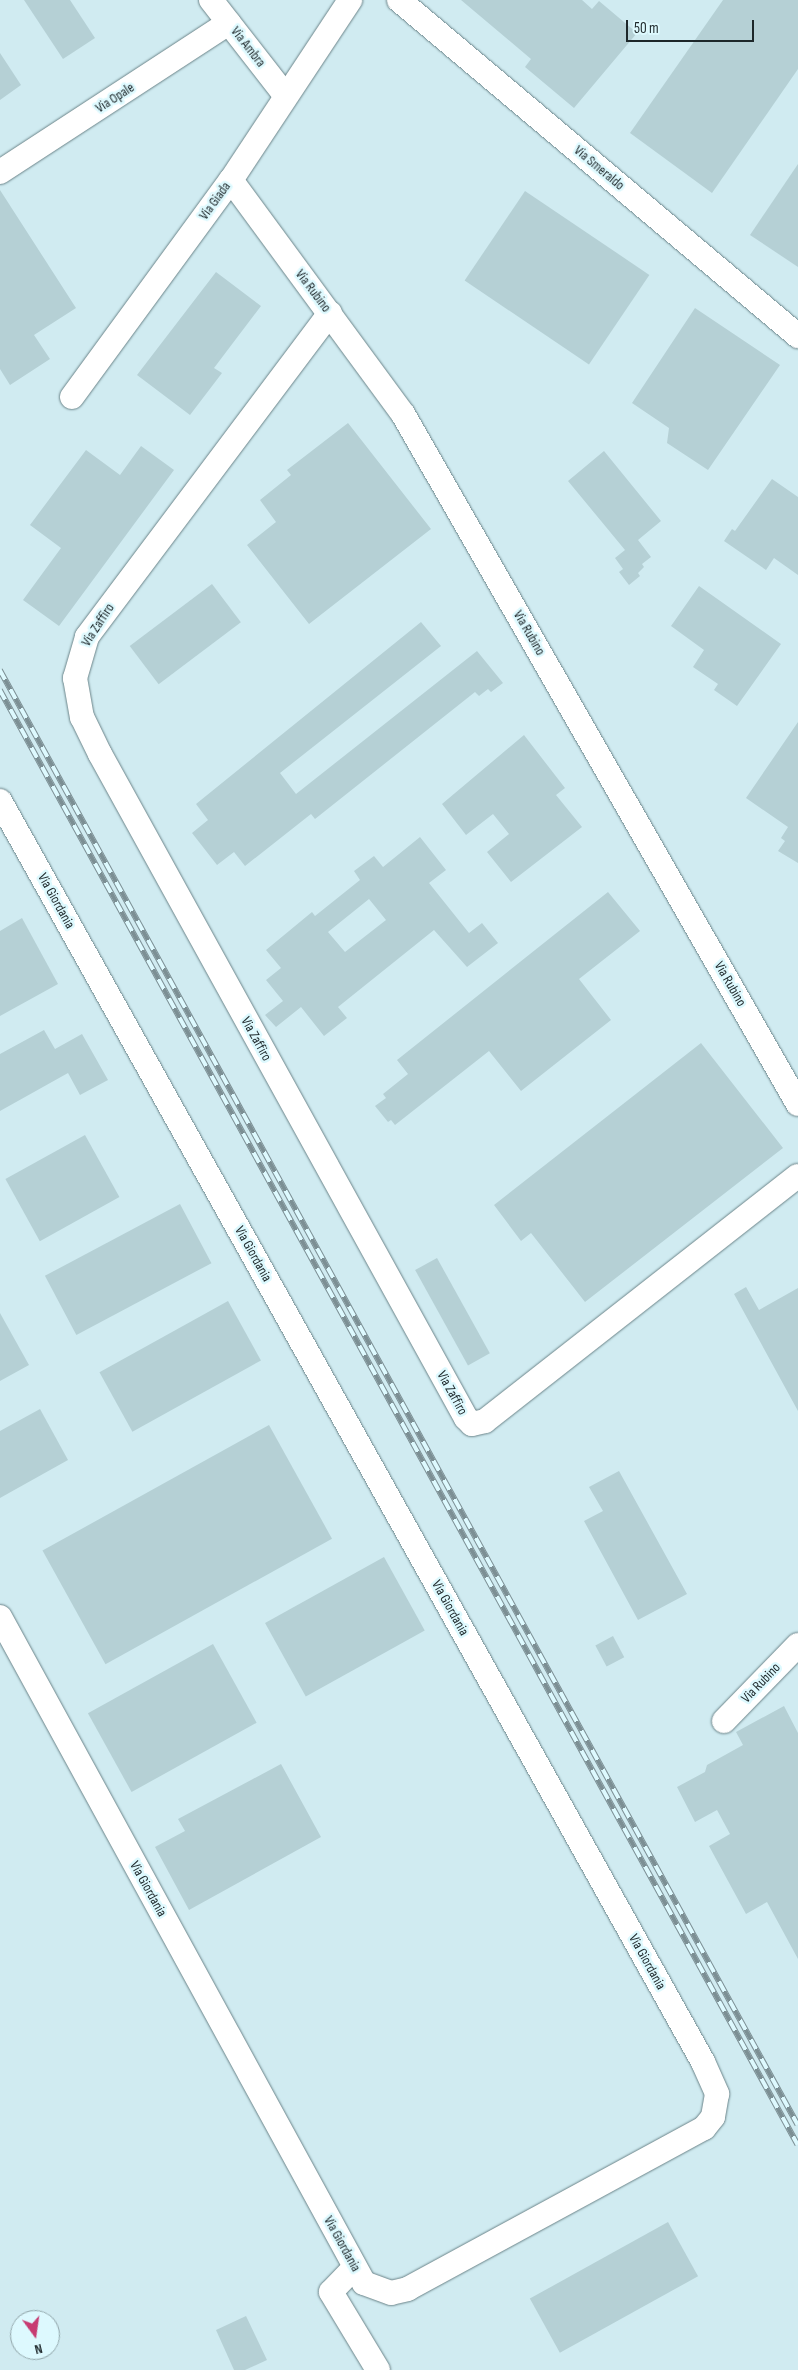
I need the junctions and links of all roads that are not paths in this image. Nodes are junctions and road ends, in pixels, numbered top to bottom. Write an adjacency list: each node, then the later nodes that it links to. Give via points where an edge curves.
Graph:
1 (212, 0): 4 (street, Via Ambra)
2 (350, 0): 5 (street, Via Giada)
3 (399, 0): 9 (street, Via Smeraldo)
4 (229, 23): 5 (street, Via Ambra); 6 (street, Via Opale)
5 (286, 95): 7 (street, Via Giada)
6 (0, 172)
7 (231, 180): 8 (street, Via Rubino); 10 (street, Via Giada)
8 (330, 313): 12 (street, Via Rubino, via 370,365 427,454); 13 (street, Via Zaffiro, via 87,637 75,678 82,717 100,754 472,1424 485,1421)
9 (798, 336)
10 (72, 397)
11 (0, 801): 17 (street, Via Giordania, via 698,2053 717,2094 713,2117 704,2128 408,2289 391,2293 377,2290 364,2283)
12 (797, 1102)
13 (798, 1176)
14 (0, 1617): 17 (street, Via Giordania)
15 (798, 1645): 16 (street, Via Rubino)
16 (724, 1721)
17 (354, 2268): 18 (street, via 332,2292)
18 (378, 2370)

